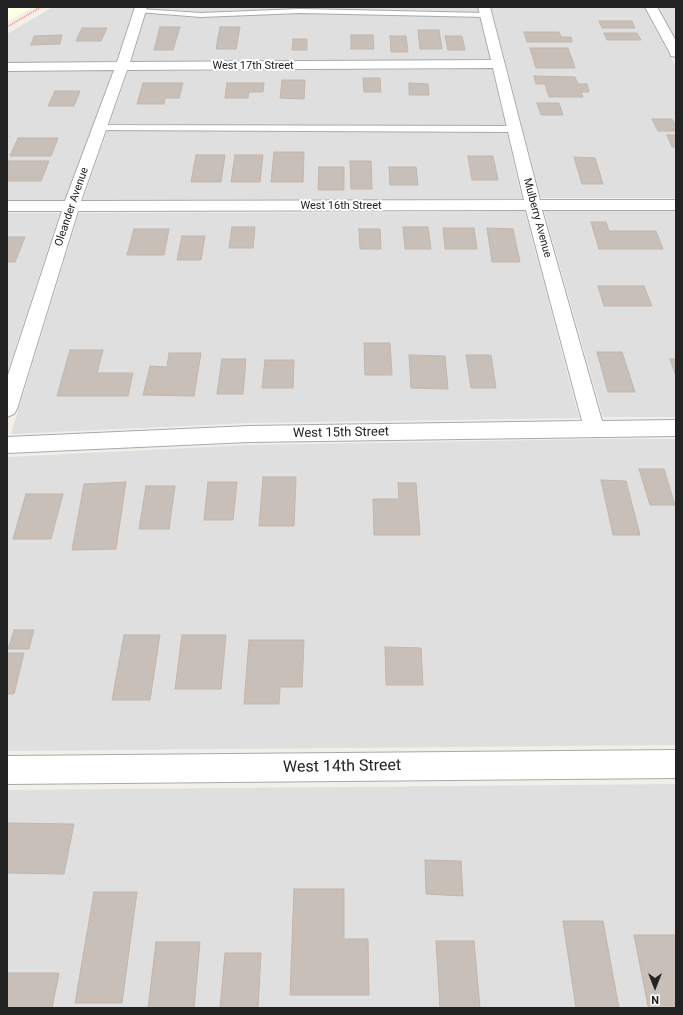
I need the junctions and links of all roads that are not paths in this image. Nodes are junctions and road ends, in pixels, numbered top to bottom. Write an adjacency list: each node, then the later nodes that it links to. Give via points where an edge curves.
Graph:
1 (651, 7): 4 (street)
2 (141, 9): 3 (lane, via 201,15 300,11); 7 (street, Oleander Avenue)
3 (485, 11): 5 (street, Mulberry Avenue)
4 (676, 53)
5 (499, 64): 7 (street, West 17th Street); 9 (street, Mulberry Avenue)
6 (7, 67): 7 (street, West 17th Street)
7 (122, 67): 8 (street, Oleander Avenue)
8 (100, 128): 9 (lane); 13 (street, Oleander Avenue)
9 (514, 129): 10 (street, Mulberry Avenue)
10 (533, 205): 11 (street, West 16th Street); 13 (street, West 16th Street); 15 (street, Mulberry Avenue)
11 (676, 205)
12 (7, 206): 13 (street, West 16th Street)
13 (72, 207): 14 (street, Oleander Avenue)
14 (7, 409)
15 (594, 428): 16 (street, West 15th Street); 17 (street, West 15th Street, via 249,434)
16 (676, 428)
17 (7, 445)
18 (676, 764): 19 (street, West 14th Street)
19 (7, 770)

